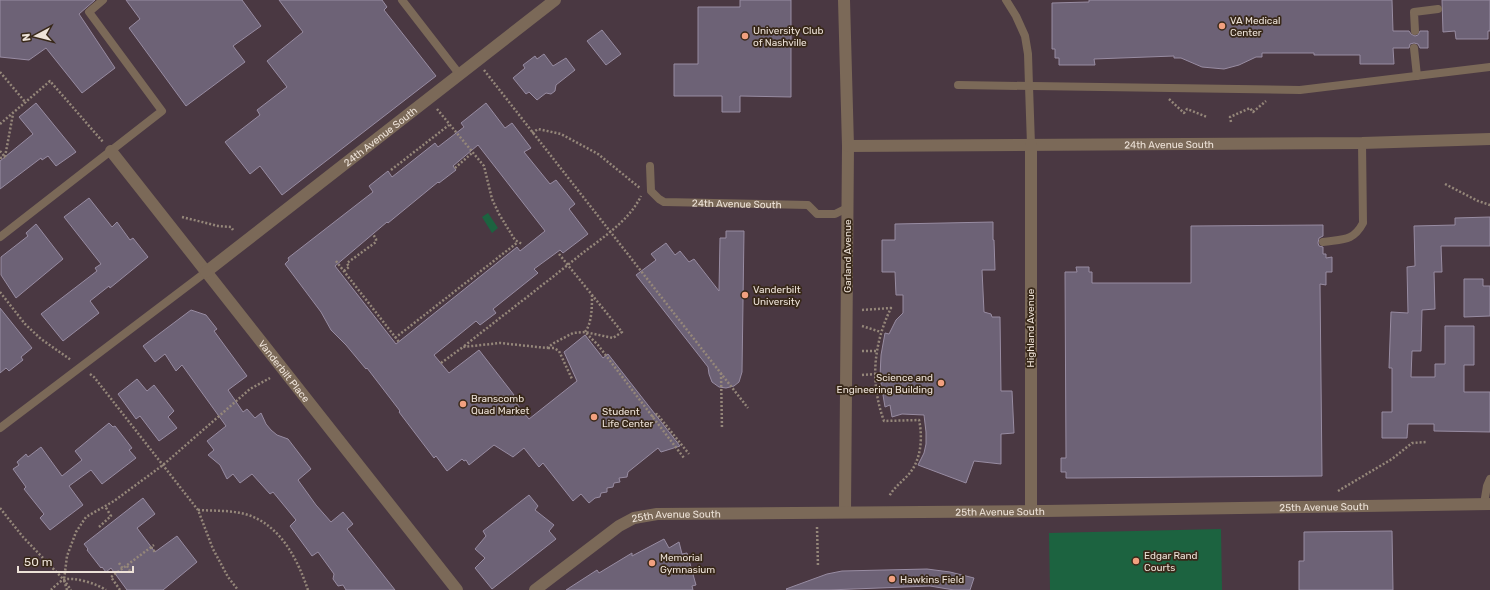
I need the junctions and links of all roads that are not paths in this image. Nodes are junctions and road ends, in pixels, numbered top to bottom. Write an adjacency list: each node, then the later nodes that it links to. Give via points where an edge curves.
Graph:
1 (103, 0): 20 (lane, via 89,12 162,111)
2 (402, 0): 11 (lane)
3 (555, 0): 11 (street, 24th Avenue South)
4 (844, 0): 19 (street, Garland Avenue)
5 (1006, 0): 15 (lane, via 1025,36)
6 (1438, 9): 7 (lane, via 1414,12)
7 (1415, 31)
8 (1414, 48): 13 (lane)
9 (1490, 67): 10 (lane)
10 (1481, 68): 12 (lane); 13 (lane)
11 (460, 75): 25 (street, 24th Avenue South)
12 (1490, 75)
13 (1417, 76): 15 (lane, via 1300,90)
14 (958, 85): 15 (lane)
15 (1029, 86): 18 (lane)
16 (1490, 139): 17 (street, 24th Avenue South)
17 (1362, 142): 18 (street, 24th Avenue South); 24 (lane, via 1364,223 1354,236)
18 (1031, 145): 19 (street, 24th Avenue South); 29 (street, Highland Avenue)
19 (848, 146): 22 (street, Garland Avenue)
20 (111, 152): 23 (lane); 25 (street, Vanderbilt Place)
21 (650, 166): 22 (lane, 24th Avenue South, via 651,191 664,202 808,205 817,214 834,214)
22 (847, 208): 30 (street, Garland Avenue)
23 (0, 237)
24 (1323, 242)
25 (206, 272): 26 (lane); 31 (street, Vanderbilt Place)
26 (0, 428)
27 (1490, 479): 28 (lane, via 1487,486)
28 (1487, 504): 29 (street, 25th Avenue South)
29 (1031, 511): 30 (street, 25th Avenue South)
30 (845, 512): 32 (street, 25th Avenue South, via 668,514 634,518 611,531)
31 (457, 590)
32 (535, 590)

